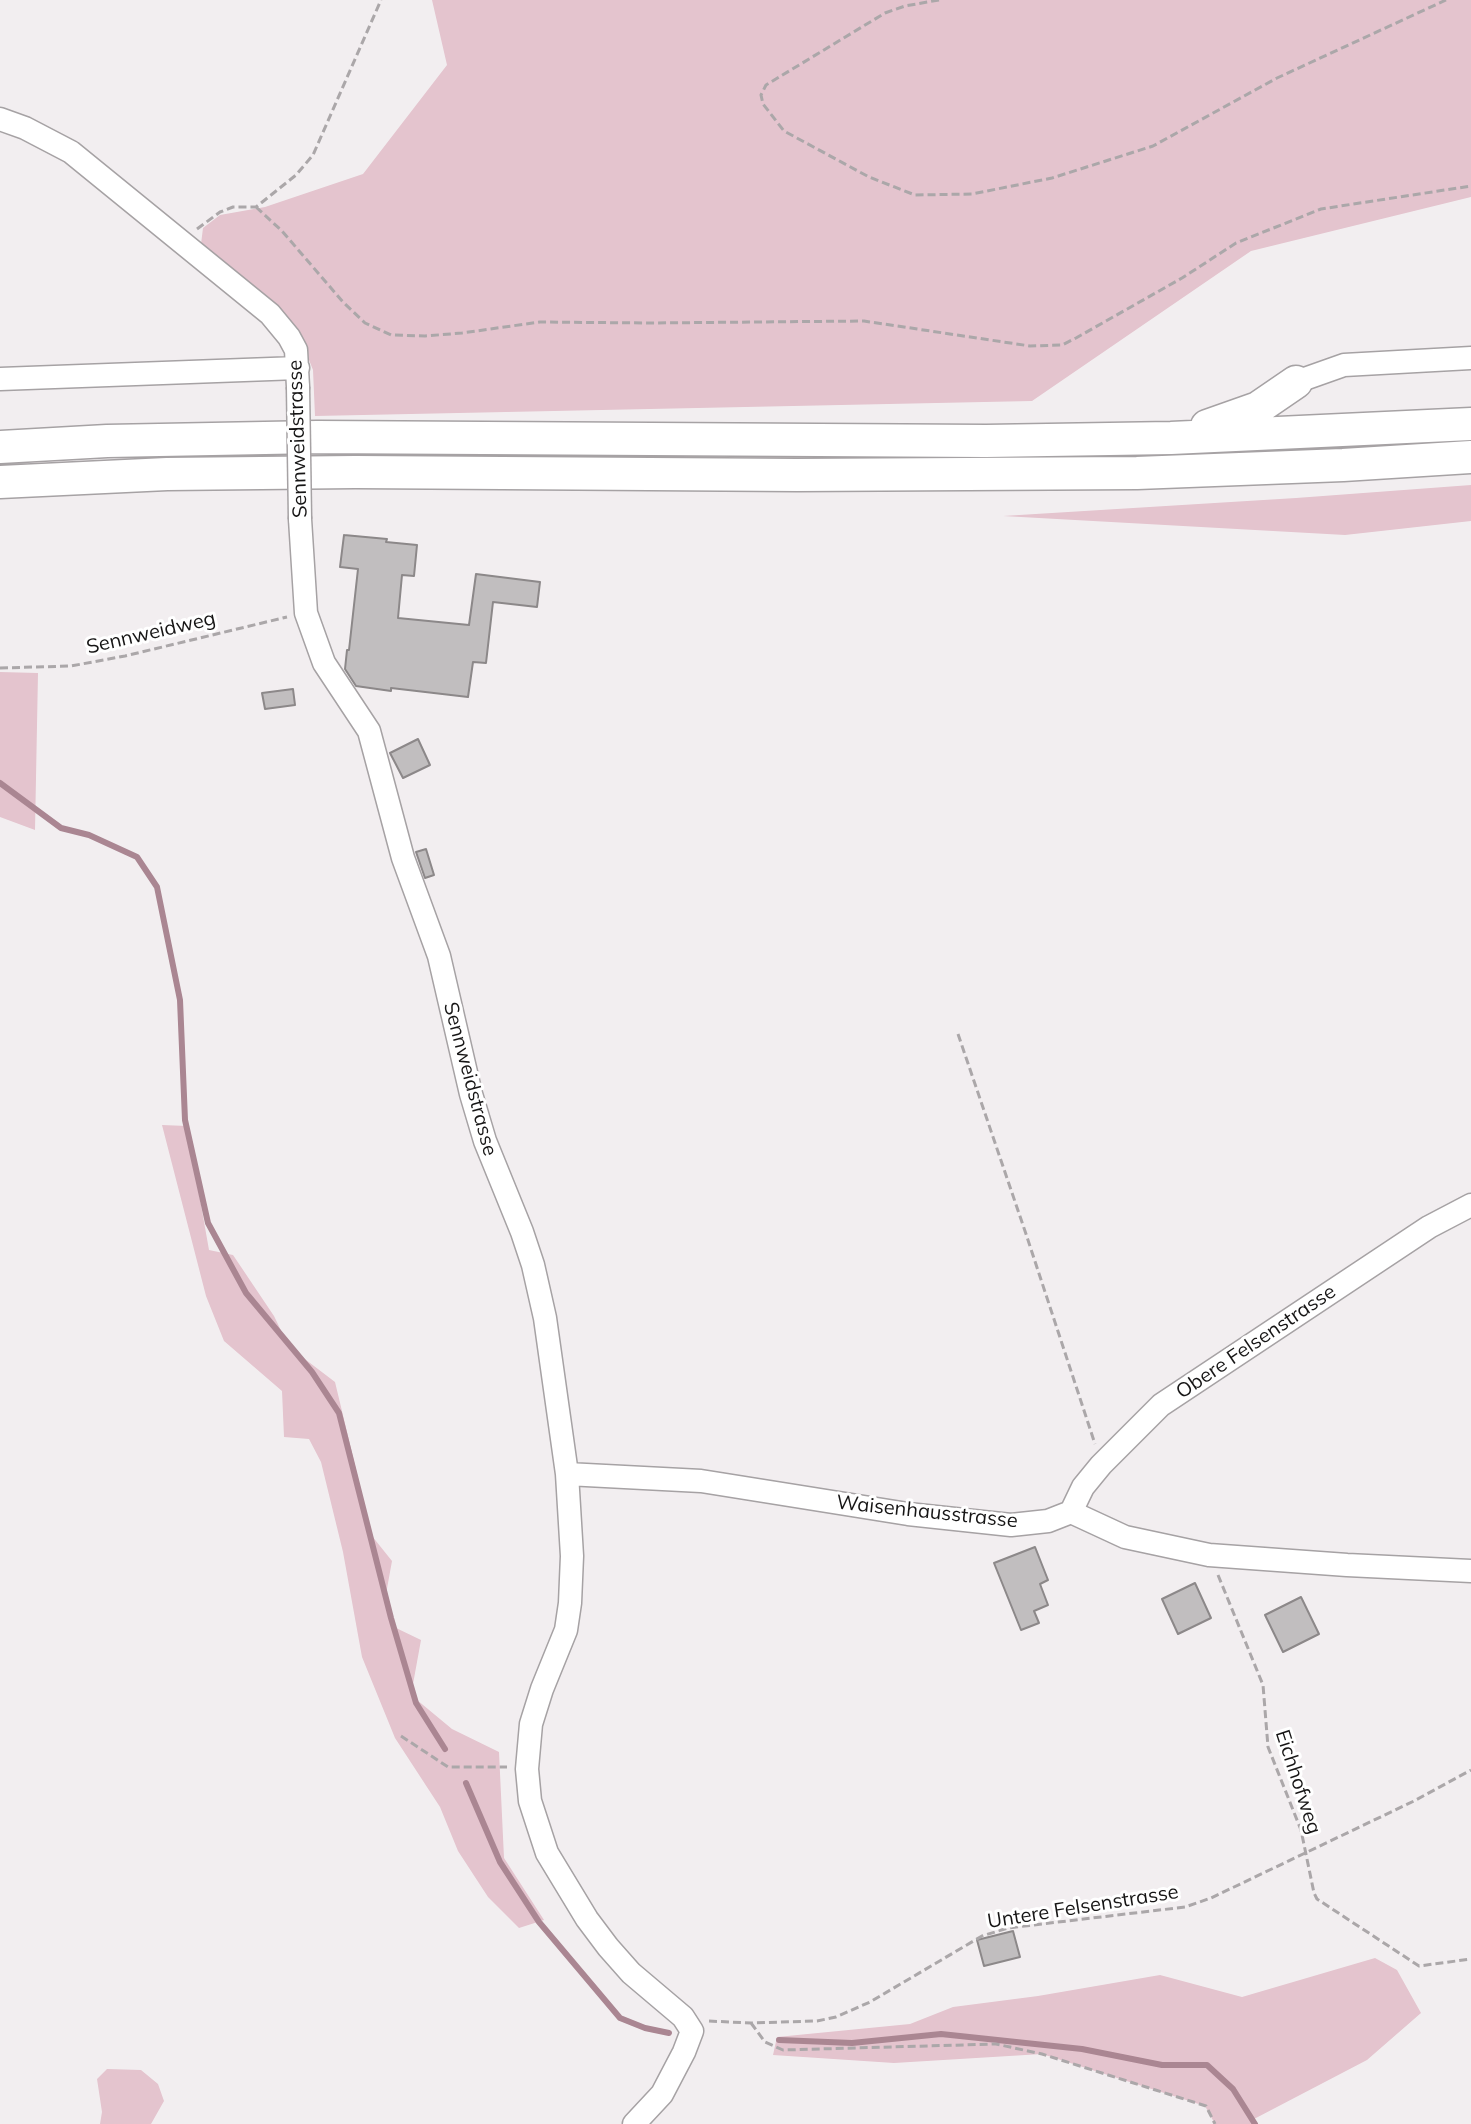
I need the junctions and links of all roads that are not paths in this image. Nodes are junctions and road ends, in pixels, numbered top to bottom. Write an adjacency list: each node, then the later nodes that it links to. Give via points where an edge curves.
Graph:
1 (0, 119): 3 (street, Sennweidstrasse, via 71,152 270,314 296,350)
2 (1471, 358): 5 (street, via 1344,365)
3 (298, 378): 4 (street); 12 (street, Sennweidstrasse, bridge, via 306,613 324,663 369,731 403,858 439,956 485,1141 533,1265)
4 (0, 379)
5 (1296, 382): 7 (highway, via 1258,408)
6 (1471, 424): 7 (highway)
7 (1171, 438): 8 (highway, via 317,437)
8 (0, 447)
9 (1471, 457): 10 (highway, via 1137,473 323,472)
10 (0, 482)
11 (1471, 1205): 13 (street, Obere Felsenstrasse, via 1429,1227 1161,1405 1101,1465)
12 (567, 1474): 13 (street, Waisenhausstrasse, via 701,1481 1011,1525); 15 (street, Sennweidstrasse, via 570,1603 566,1630 531,1724 530,1801 547,1853 608,1947 692,2031 662,2094)
13 (1071, 1512): 14 (street, via 1125,1537 1209,1555)
14 (1471, 1571)
15 (634, 2124)

